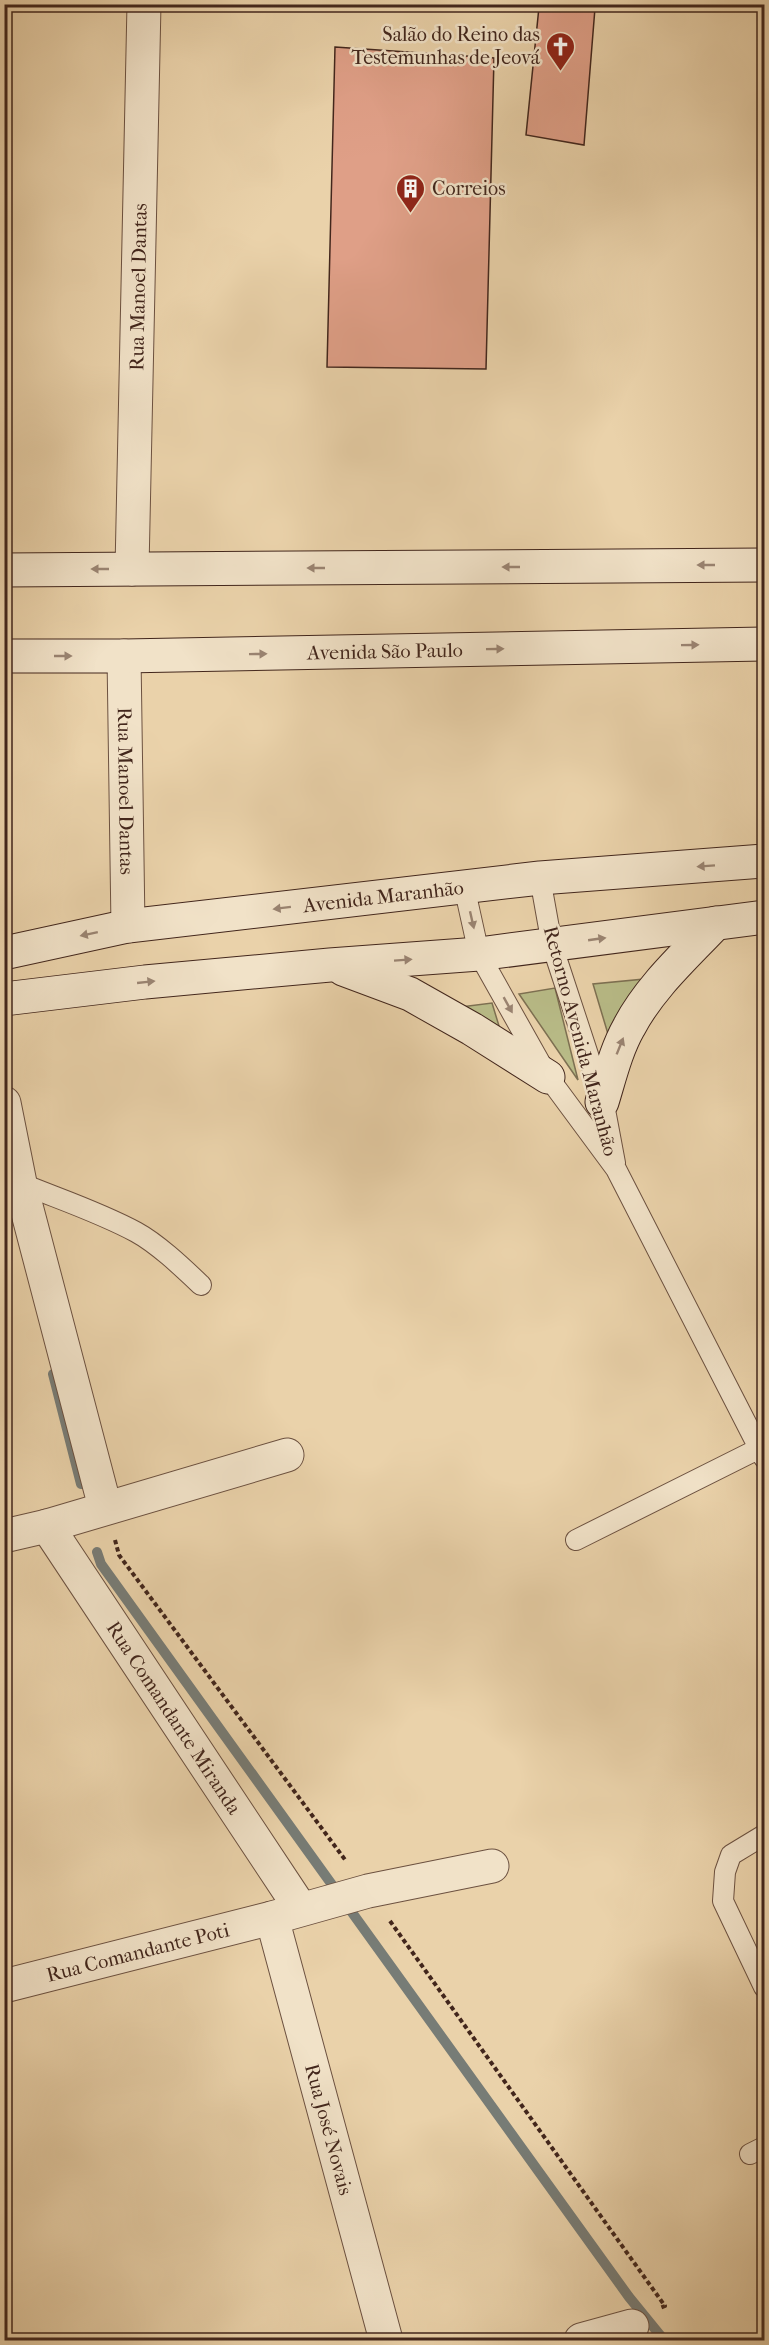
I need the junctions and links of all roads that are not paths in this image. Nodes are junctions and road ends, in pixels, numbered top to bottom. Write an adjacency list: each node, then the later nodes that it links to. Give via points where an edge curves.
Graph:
1 (144, 4): 3 (main road, Rua Manoel Dantas)
2 (765, 565): 3 (main road, one-way to 3)
3 (132, 569): 4 (main road, one-way to 4)
4 (4, 570)
5 (765, 644): 7 (main road, Avenida São Paulo, one-way to 5)
6 (4, 656): 7 (main road, Avenida São Paulo, one-way to 7)
7 (124, 656): 13 (main road, Rua Manoel Dantas)
8 (765, 861): 9 (main road, Avenida Maranhão, one-way to 9)
9 (540, 878): 10 (main road, Avenida Maranhão); 14 (lane, Retorno Avenida Maranhão)
10 (464, 886): 13 (main road, Avenida Maranhão, one-way to 13); 16 (lane, Retorno Avenida Maranhão, one-way to 16)
11 (765, 917): 12 (main road)
12 (716, 923): 14 (main road, one-way to 12); 20 (main road, one-way to 12, via 619,1047 651,991)
13 (128, 926): 15 (main road, Avenida Maranhão, one-way to 15)
14 (552, 945): 16 (main road); 20 (lane, Retorno Avenida Maranhão)
15 (4, 953)
16 (479, 954): 17 (main road, one-way to 16); 19 (lane, Retorno Avenida Maranhão, one-way to 19)
17 (330, 964): 18 (main road, one-way to 17); 19 (main road, via 410,994)
18 (4, 999)
19 (548, 1077): 22 (lane, Retorno Avenida Maranhão)
20 (602, 1102): 22 (lane, Retorno Avenida Maranhão)
21 (4, 1103): 23 (main road)
22 (616, 1169): 25 (lane)
23 (20, 1183): 24 (lane, via 100,1214 138,1234); 27 (main road)
24 (201, 1285)
25 (762, 1453): 30 (lane)
26 (287, 1455): 27 (main road)
27 (105, 1507): 28 (main road)
28 (47, 1526): 29 (main road); 33 (main road, Rua Comandante Miranda)
29 (4, 1536)
30 (576, 1540)
31 (765, 1835): 35 (lane, via 731,1855 724,1872 723,1901)
32 (492, 1866): 33 (main road, Rua Comandante Poti, via 368,1891)
33 (286, 1913): 34 (main road, Rua Comandante Poti); 37 (main road, Rua José Novais)
34 (4, 1986)
35 (765, 1987)
36 (632, 2326): 38 (main road)
37 (386, 2340)
38 (581, 2340)

